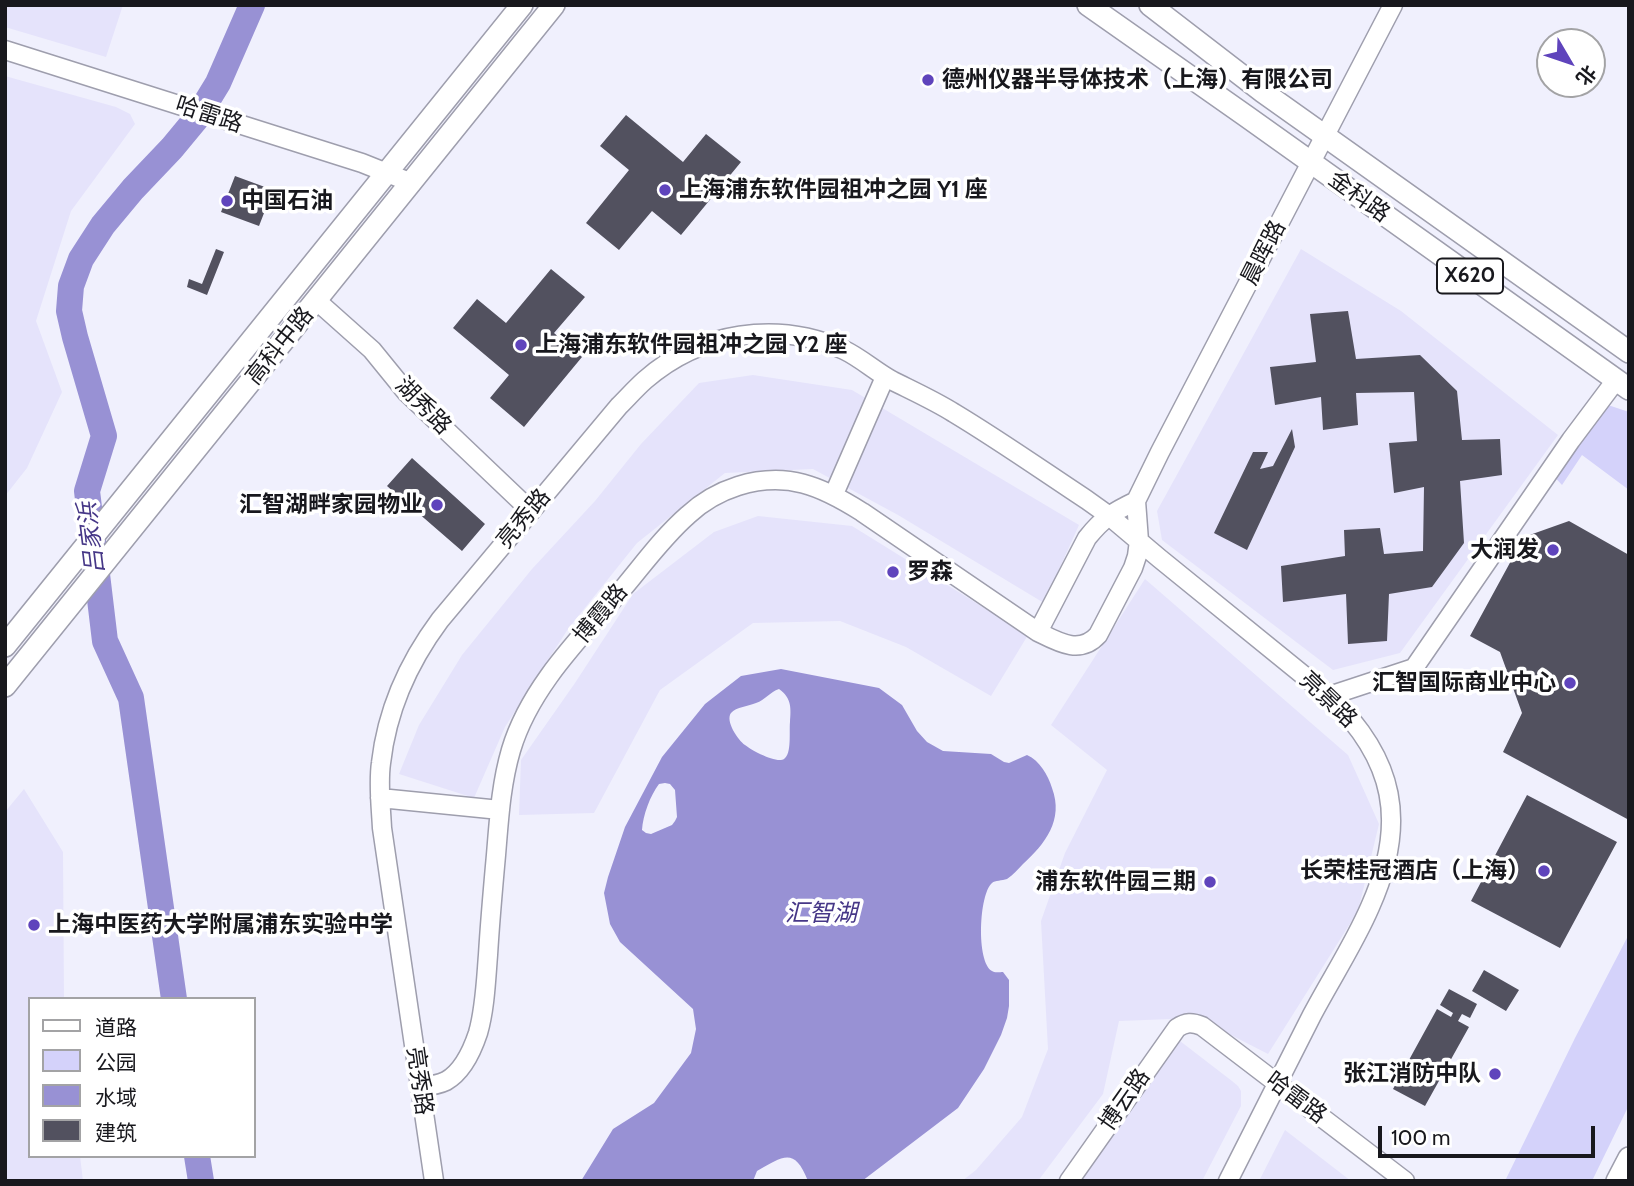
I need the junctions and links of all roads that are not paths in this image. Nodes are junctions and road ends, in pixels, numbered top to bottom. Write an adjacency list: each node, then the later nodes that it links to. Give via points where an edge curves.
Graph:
1 (522, 5): 9 (main road, 高科中路)
2 (554, 5): 10 (main road, 高科中路)
3 (1088, 5): 8 (main road, 金科路 / X620)
4 (1150, 5): 7 (main road, 金科路 / X620)
5 (1393, 5): 7 (street, 晨晖路)
6 (5, 50): 9 (street, 哈雷路)
7 (1325, 136): 8 (street, 晨晖路); 12 (main road, 金科路 / X620)
8 (1311, 163): 14 (main road, 金科路 / X620); 16 (street, 晨晖路)
9 (388, 172): 10 (street, 哈雷路); 21 (main road, 高科中路)
10 (412, 183): 11 (main road, 高科中路)
11 (317, 300): 17 (street, 湖秀路); 22 (main road, 高科中路)
12 (1629, 352)
13 (885, 377): 15 (street); 17 (street, 亮秀路, via 846,351 789,334 734,336 701,345 646,379); 18 (street, 亮秀路, via 953,412)
14 (1622, 385): 23 (street, via 1571,440 1414,668)
15 (834, 494): 20 (street, 博霞路); 25 (street, 博霞路, via 795,481 758,481 722,491 688,514 539,691 512,748)
16 (1136, 501): 18 (street); 19 (street)
17 (531, 511): 24 (street, 亮秀路, via 414,658 386,735)
18 (1108, 515): 19 (street, 亮景路); 20 (street, via 1087,538)
19 (1139, 541): 20 (street, via 1133,568 1090,643 1065,644); 23 (street, 亮景路)
20 (1038, 632)
21 (5, 646)
22 (5, 686)
23 (1329, 696): 27 (street, 亮景路, via 1362,732 1383,772 1392,826 1389,852 1370,908)
24 (380, 798): 25 (street); 28 (street, 亮秀路)
25 (500, 810): 28 (street, 博霞路, via 478,1032 455,1074)
26 (1185, 1023): 27 (street, 哈雷路, via 1202,1026); 31 (street, 博云路)
27 (1278, 1084): 32 (street, 亮景路); 33 (street, 哈雷路)
28 (420, 1087): 30 (street, 亮秀路)
29 (1629, 1158): 34 (main road)
30 (434, 1181)
31 (1069, 1181)
32 (1228, 1181)
33 (1405, 1181)
34 (1617, 1181)

